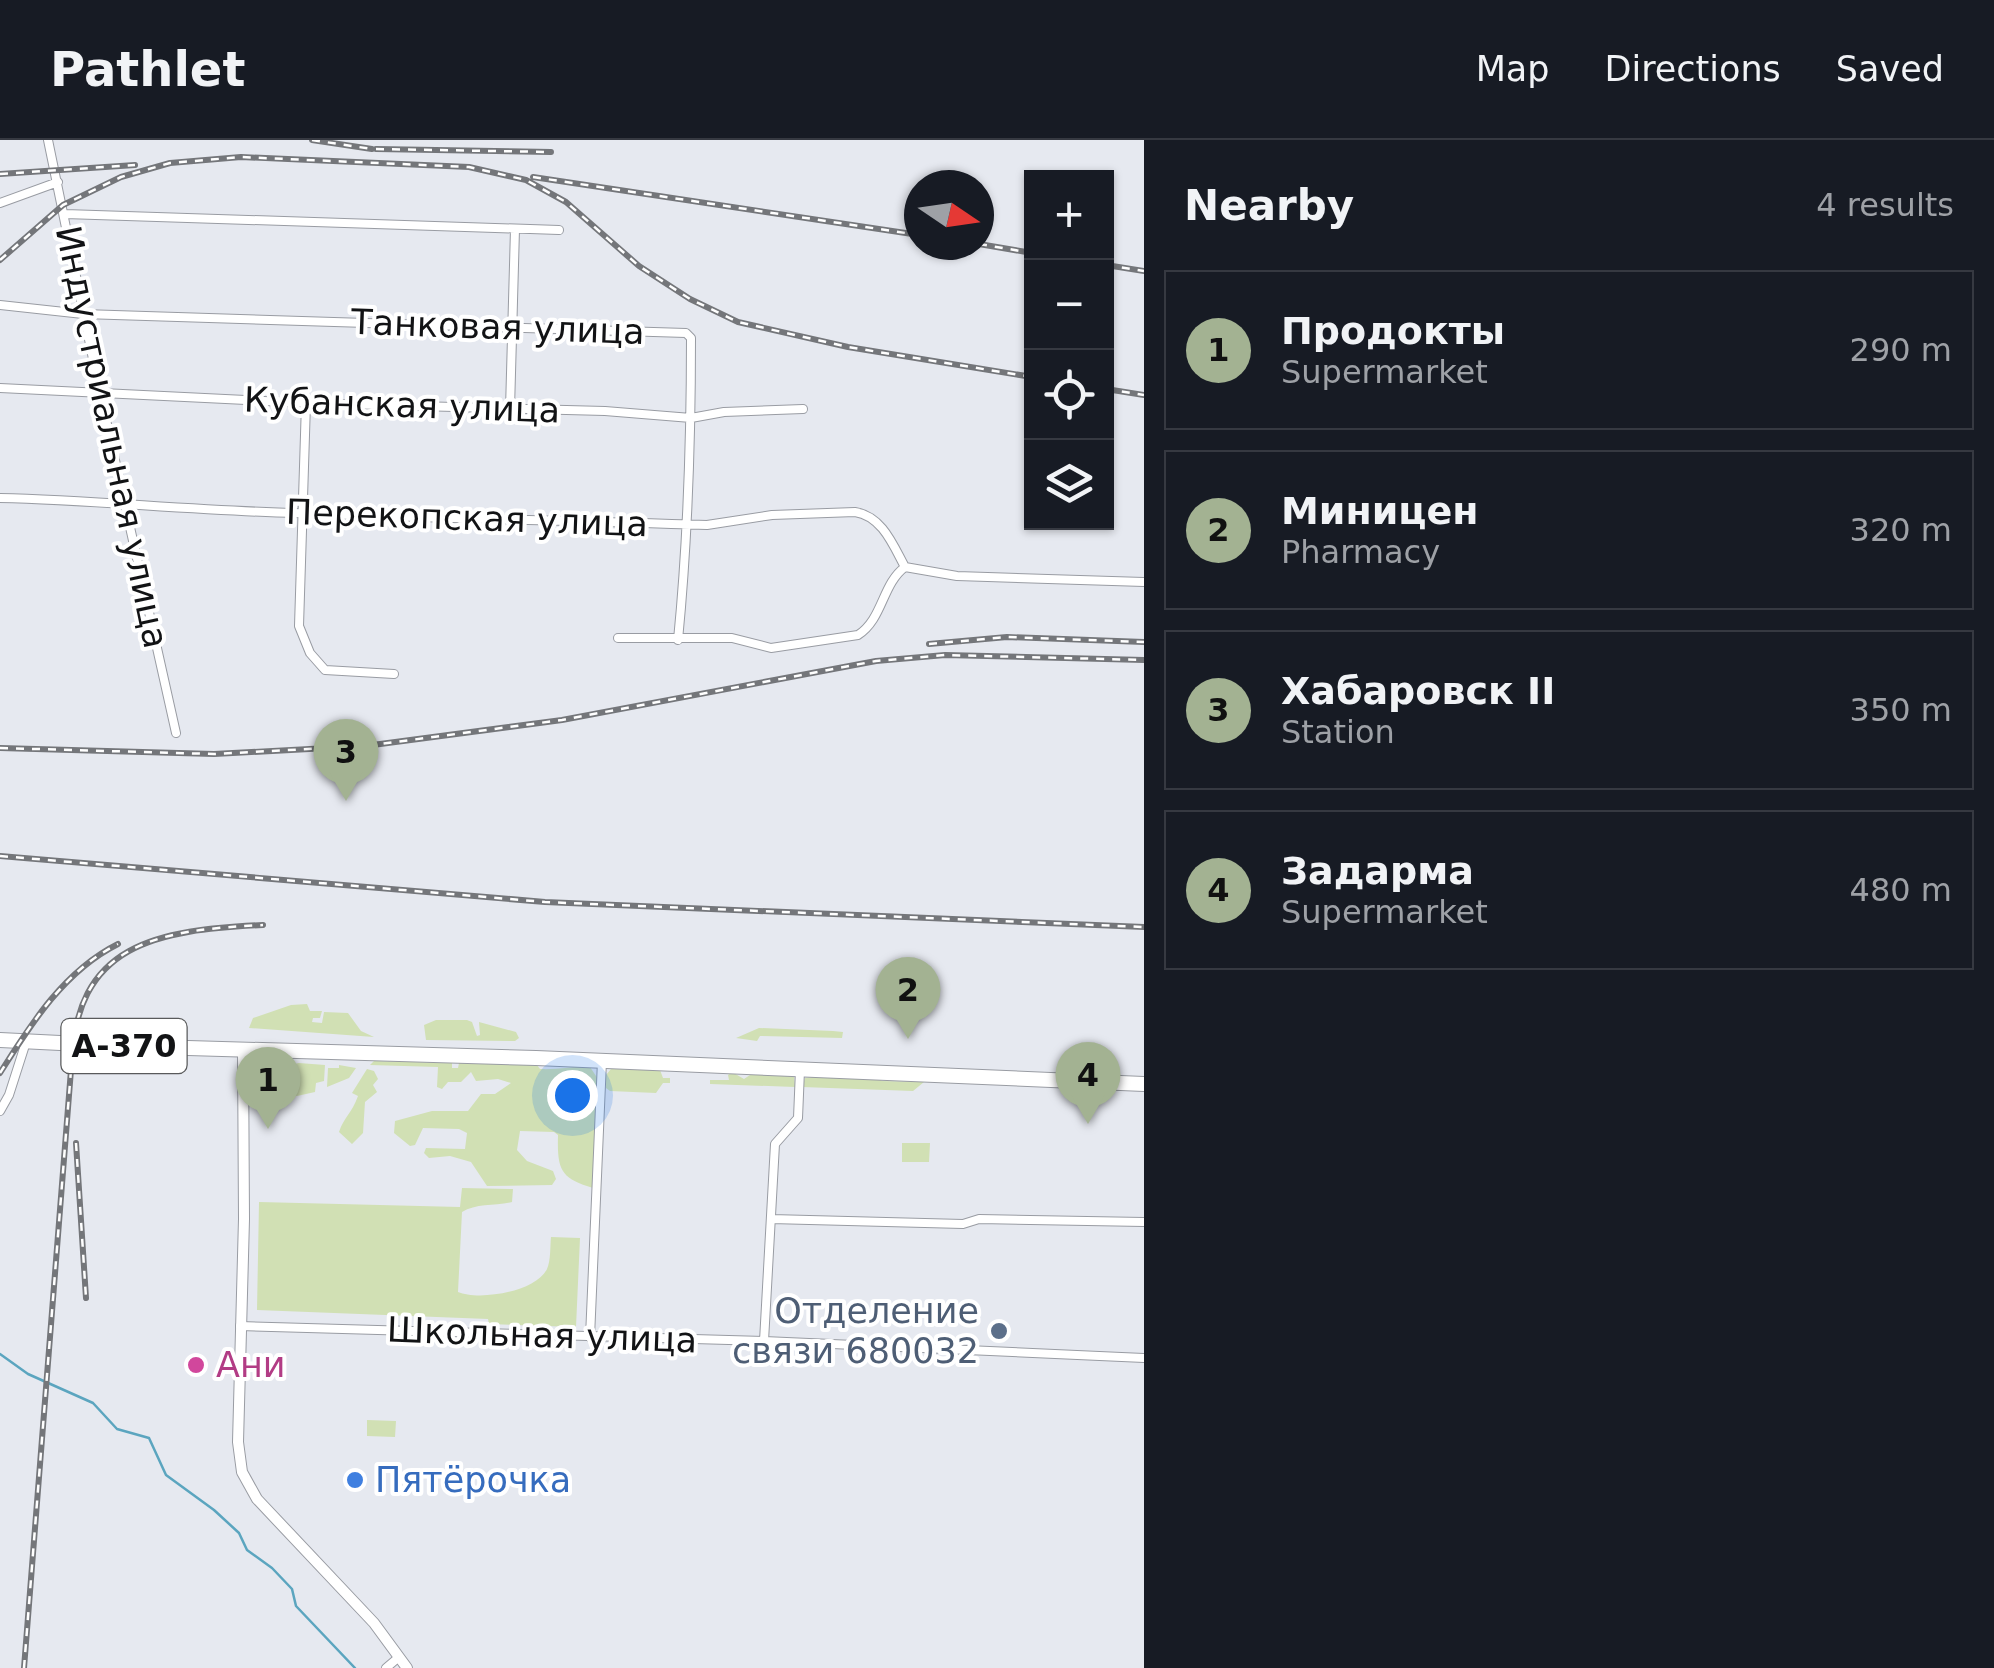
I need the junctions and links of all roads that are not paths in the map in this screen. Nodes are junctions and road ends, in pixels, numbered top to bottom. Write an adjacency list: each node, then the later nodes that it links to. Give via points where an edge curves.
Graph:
1 (48, 140): 2 (street, Индустриальная улица)
2 (58, 182): 3 (street); 4 (street, Индустриальная улица)
3 (0, 203)
4 (64, 214): 5 (street); 8 (street, Индустриальная улица)
5 (515, 229): 6 (street); 9 (street)
6 (559, 230)
7 (0, 305): 8 (street, Танковая улица)
8 (83, 314): 9 (street, Танковая улица); 11 (street, Индустриальная улица)
9 (512, 327): 13 (street); 15 (street, Танковая улица, via 686,333)
10 (0, 388): 11 (street, Кубанская улица)
11 (100, 394): 12 (street, Кубанская улица); 17 (street, Индустриальная улица)
12 (306, 403): 13 (street, Кубанская улица); 18 (street)
13 (510, 409): 15 (street, Кубанская улица)
14 (803, 409): 15 (street, Кубанская улица)
15 (691, 418): 19 (street, Танковая улица)
16 (0, 498): 17 (street, Перекопская улица)
17 (124, 503): 18 (street, Перекопская улица); 25 (street, Индустриальная улица)
18 (301, 514): 19 (street, Перекопская улица); 24 (street, via 298,617 310,653 325,670)
19 (688, 524): 20 (street, Перекопская улица, via 863,513 880,525); 23 (street, Танковая улица)
20 (905, 567): 21 (street, via 957,576); 23 (street, via 858,635 781,648 732,638)
21 (1144, 582)
22 (618, 638): 23 (street)
23 (678, 640)
24 (394, 674)
25 (176, 733)
26 (2, 1039): 27 (highway, А-370)
27 (26, 1042): 28 (highway, А-370); 32 (street)
28 (244, 1050): 29 (highway, А-370); 35 (street)
29 (602, 1061): 30 (highway, А-370); 36 (street)
30 (800, 1070): 31 (highway, А-370); 33 (street, via 798,1118 774,1144)
31 (1144, 1084)
32 (0, 1111)
33 (771, 1220): 34 (street); 37 (street)
34 (1144, 1222)
35 (240, 1326): 36 (street, Школьная улица); 39 (street, via 238,1442 247,1484)
36 (590, 1337): 37 (street, Школьная улица)
37 (764, 1341): 38 (street, Школьная улица)
38 (1144, 1358)
39 (399, 1657): 40 (street); 41 (street)
40 (386, 1668)
41 (407, 1668)

